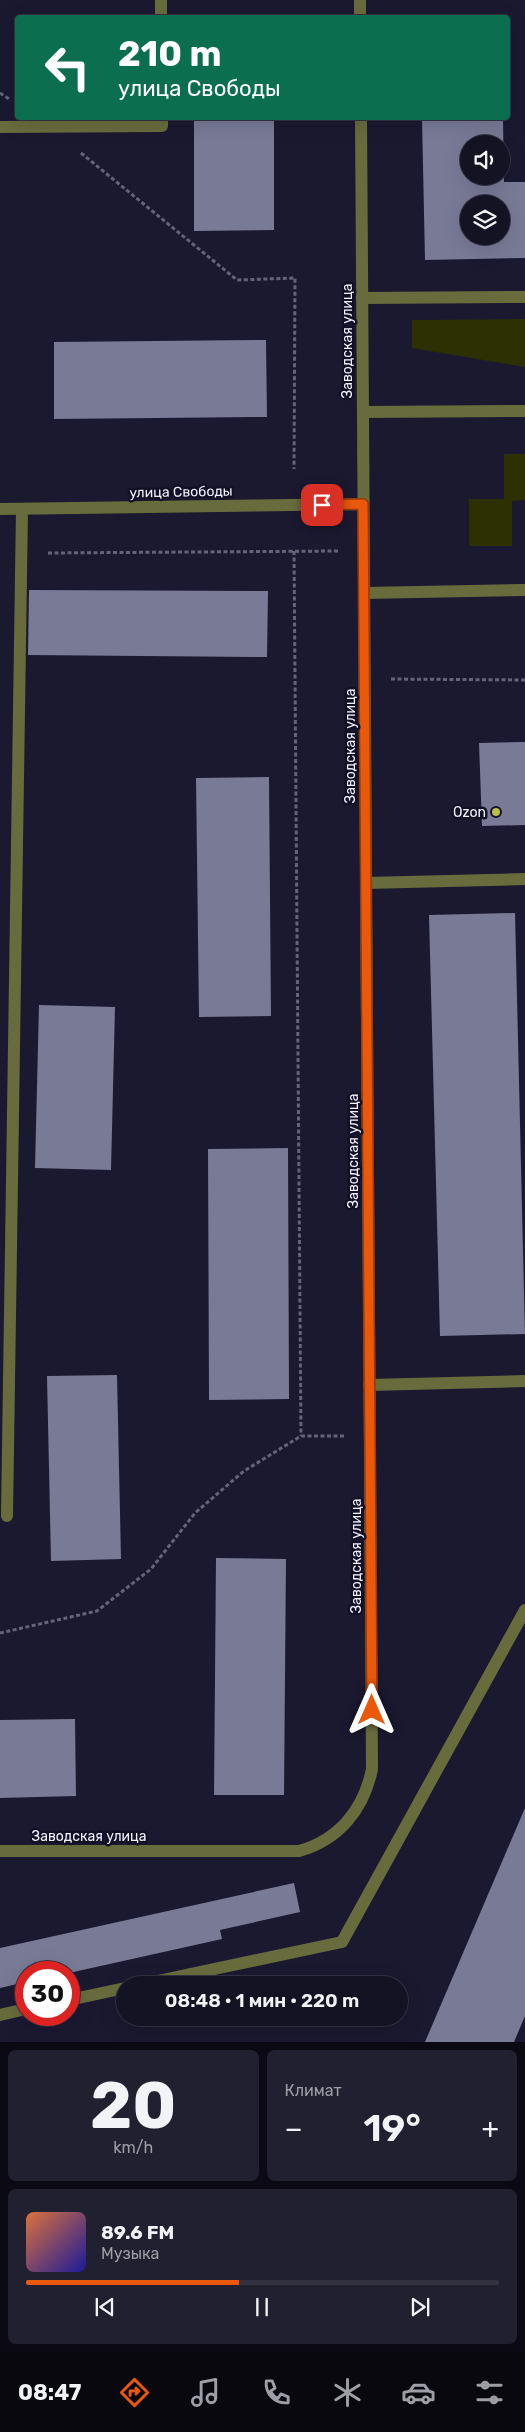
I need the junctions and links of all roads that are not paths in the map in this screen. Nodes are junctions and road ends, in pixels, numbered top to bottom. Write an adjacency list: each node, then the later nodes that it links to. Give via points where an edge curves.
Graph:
1 (161, 0): 3 (street)
2 (360, 0): 4 (street)
3 (161, 15)
4 (360, 15)
5 (162, 120): 7 (street, via 162,126)
6 (361, 120): 9 (street, Заводская улица)
7 (0, 127)
8 (525, 297): 9 (street)
9 (362, 298): 11 (street, Заводская улица)
10 (525, 411): 11 (street)
11 (362, 412): 12 (street, Заводская улица)
12 (363, 504): 14 (street, улица Свободы); 16 (street, Заводская улица)
13 (0, 509): 14 (street, улица Свободы)
14 (22, 509): 21 (street)
15 (525, 590): 16 (street)
16 (364, 593): 18 (street, Заводская улица)
17 (525, 879): 18 (street)
18 (366, 883): 20 (street, Заводская улица)
19 (525, 1381): 20 (street)
20 (369, 1385): 23 (street, Заводская улица, via 372,1768 368,1788 347,1823 333,1837 299,1851)
21 (7, 1516)
22 (525, 1610): 24 (street, via 342,1942)
23 (0, 1851)
24 (181, 1976)
25 (116, 1990): 26 (street)
26 (80, 1998)
27 (15, 2012): 28 (street)
28 (0, 2015)

